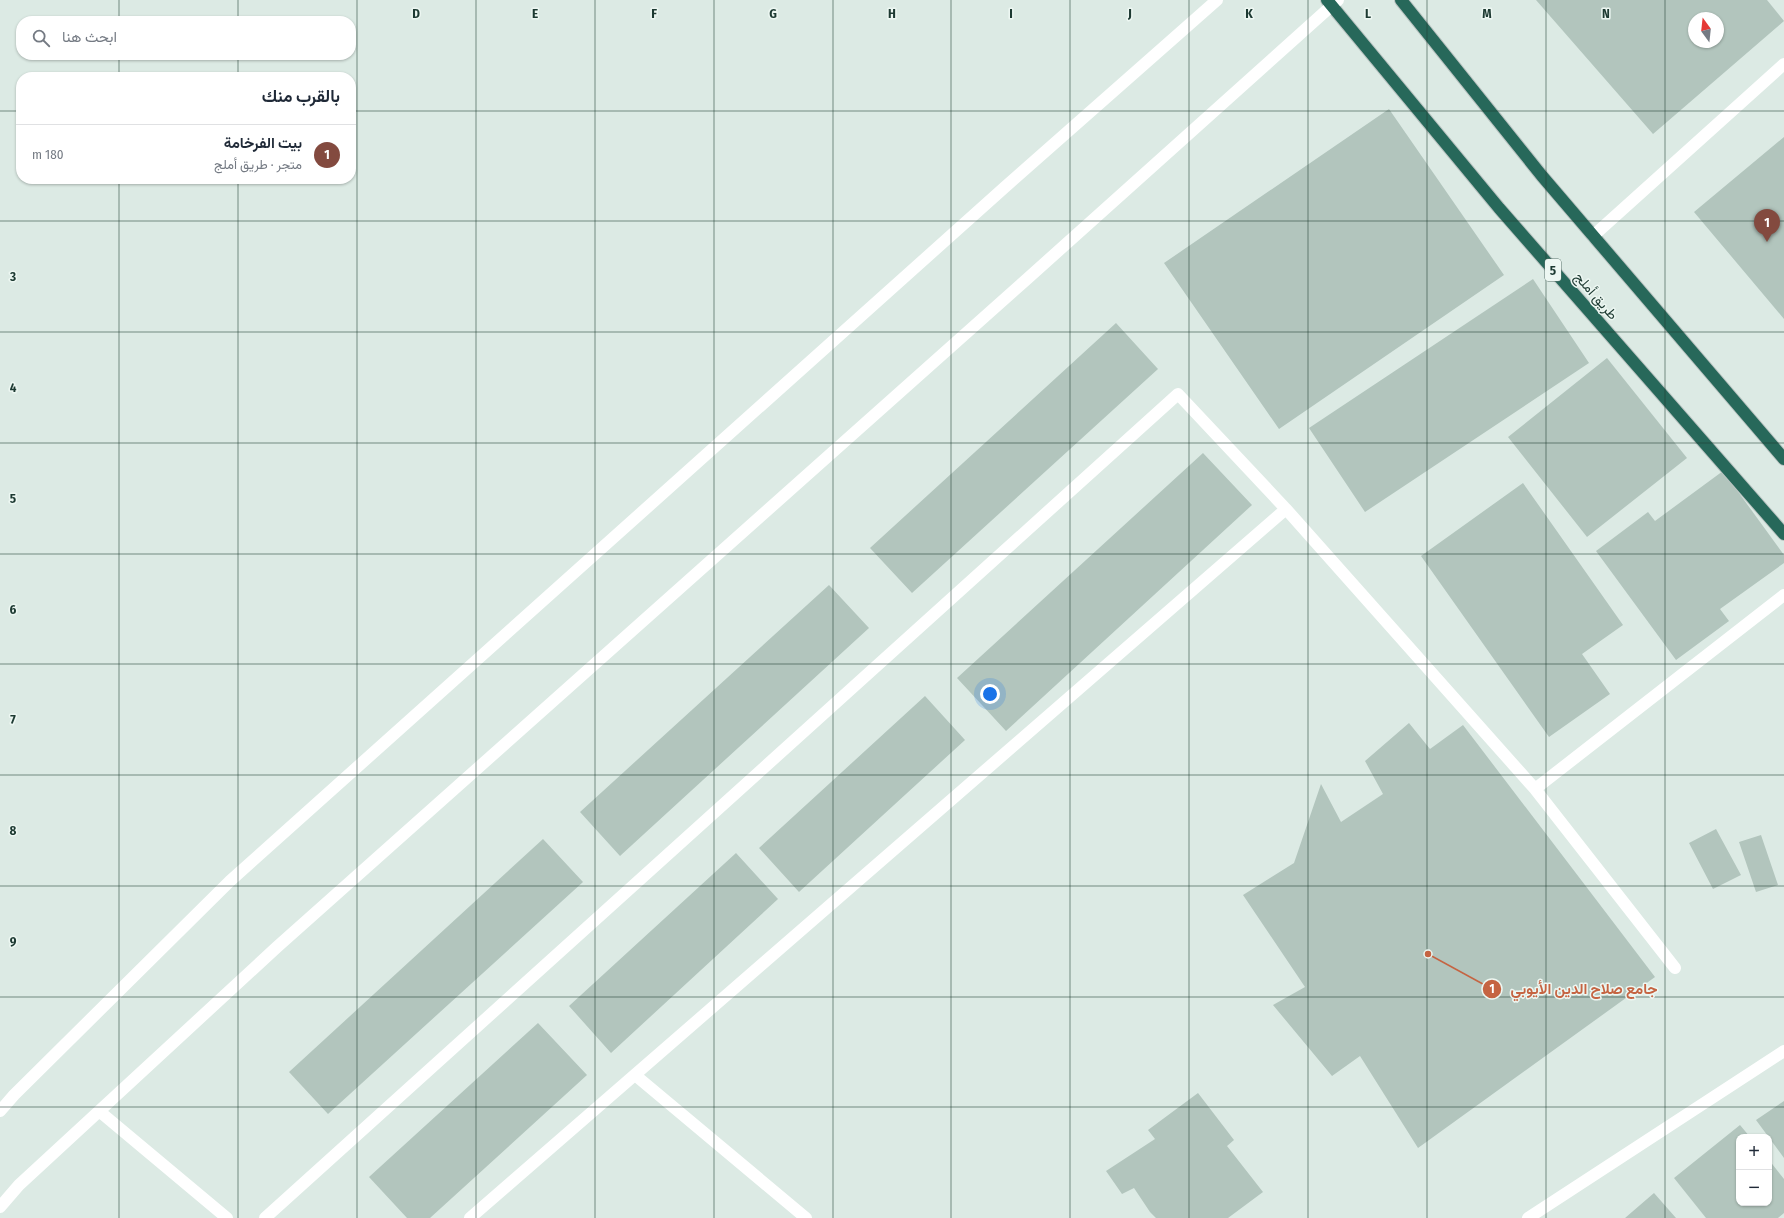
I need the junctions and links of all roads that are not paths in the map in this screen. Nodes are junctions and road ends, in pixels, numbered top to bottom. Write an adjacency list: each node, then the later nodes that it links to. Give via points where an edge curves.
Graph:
1 (1216, 0): 14 (street, via 230,881)
2 (1401, 0): 5 (highway)
3 (1332, 2): 8 (highway, طريق أملج / 5, via 1499,208); 15 (street, via 1027,279 277,948)
4 (1784, 64): 5 (street)
5 (1593, 236): 6 (highway)
6 (1784, 459)
7 (1286, 509): 10 (street); 13 (street); 18 (street, via 1178,394)
8 (1784, 534)
9 (1784, 595): 10 (street)
10 (1535, 788): 11 (street)
11 (1675, 968)
12 (1784, 1051): 21 (street)
13 (635, 1075): 19 (street); 20 (street)
14 (0, 1111)
15 (99, 1111): 16 (street, via 19,1184); 17 (street)
16 (0, 1207)
17 (227, 1218)
18 (265, 1218)
19 (470, 1218)
20 (806, 1218)
21 (1528, 1218)

